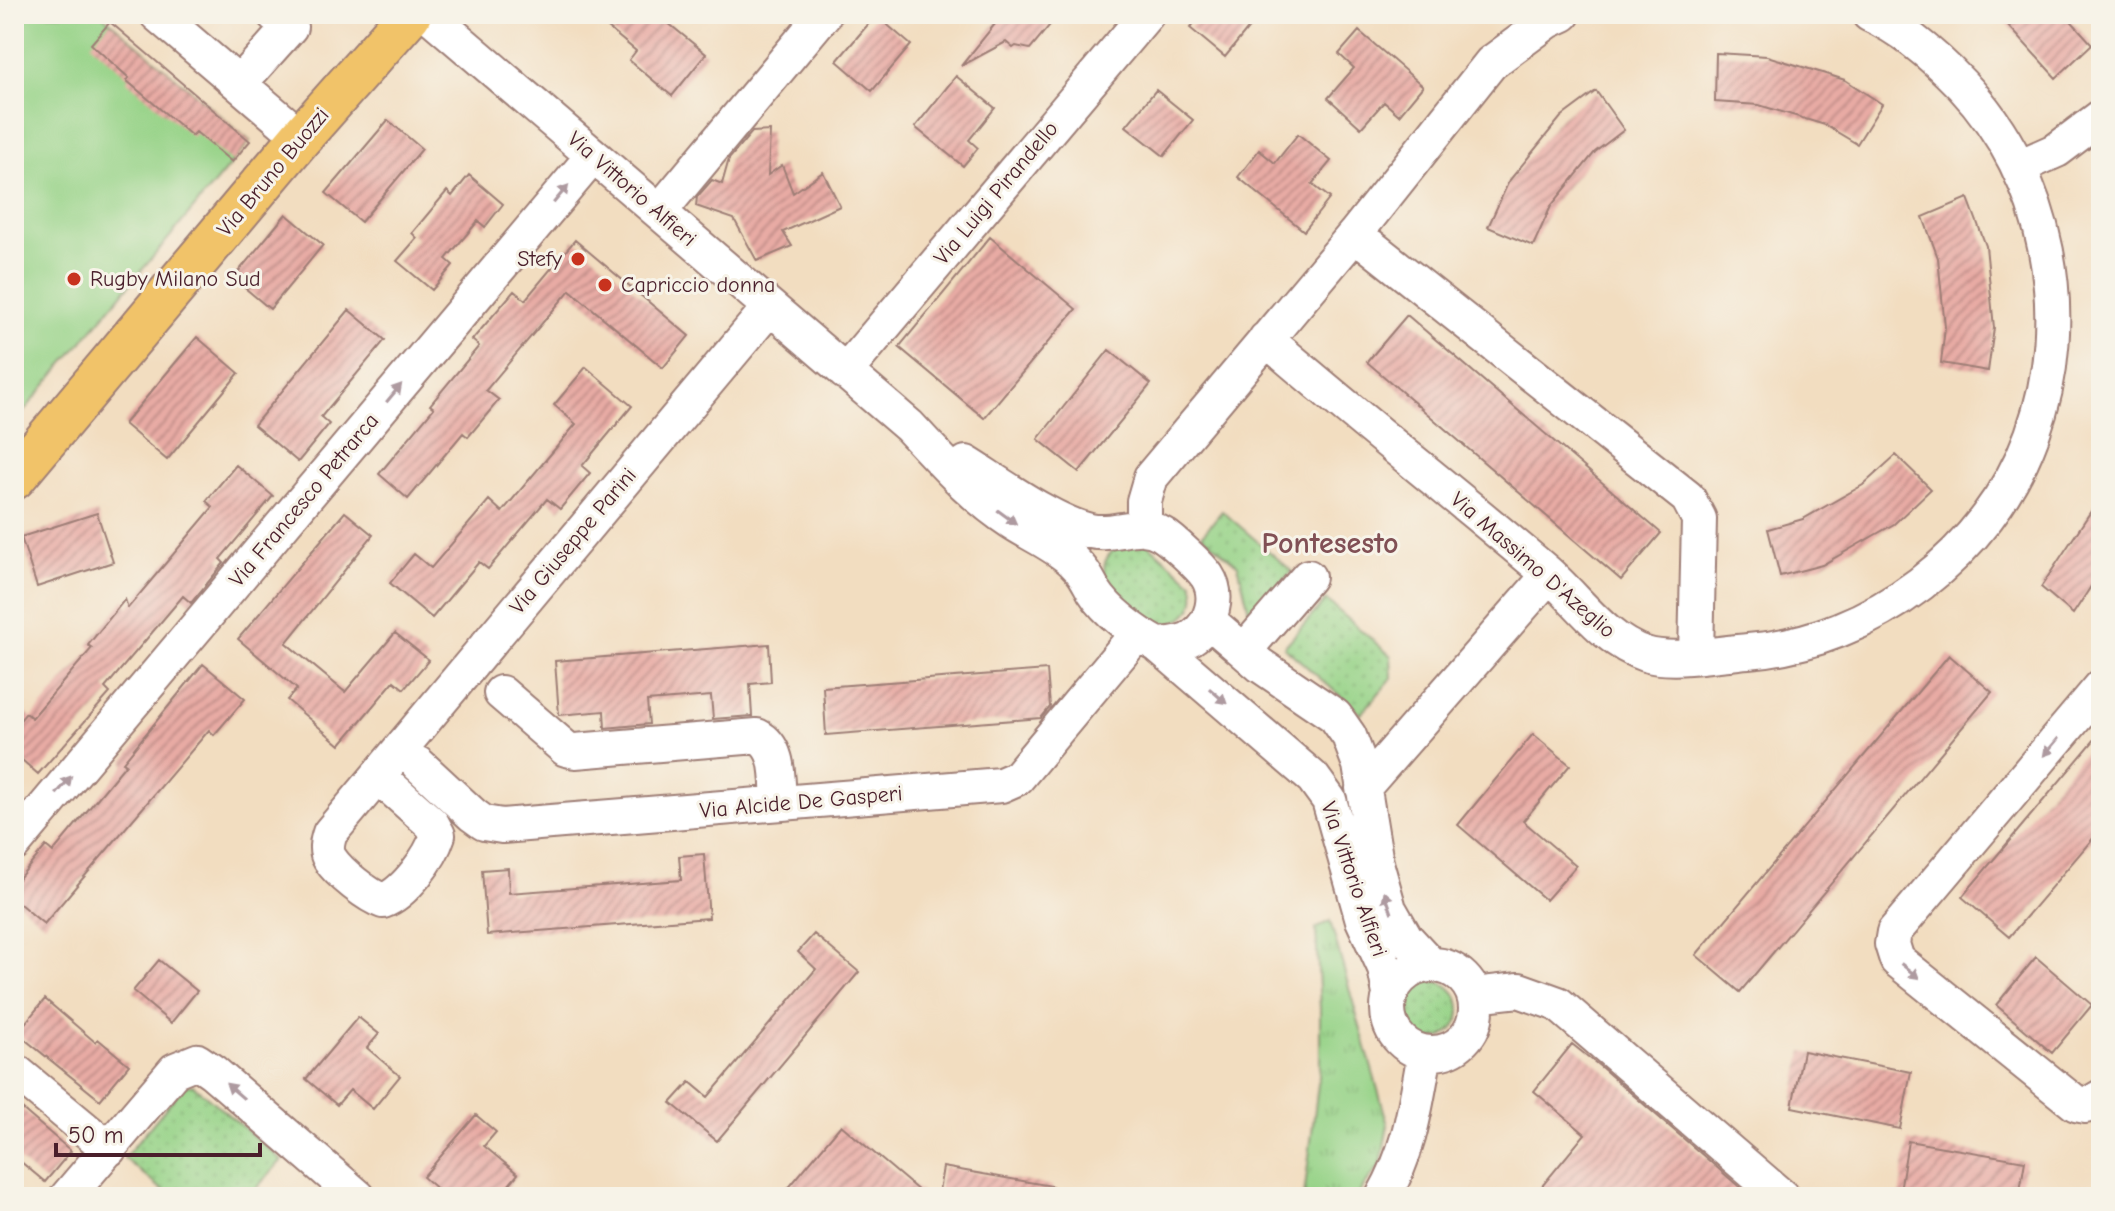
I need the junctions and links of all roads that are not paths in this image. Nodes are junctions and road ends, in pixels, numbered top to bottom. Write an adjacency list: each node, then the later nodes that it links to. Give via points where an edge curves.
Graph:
1 (157, 14): 9 (street)
2 (274, 14): 9 (street, via 290,27)
3 (410, 14): 11 (main road, Via Bruno Buozzi)
4 (428, 14): 12 (street, Via Vittorio Alfieri)
5 (824, 14): 14 (street)
6 (1147, 14): 18 (street, Via Luigi Pirandello)
7 (1563, 14): 15 (street, via 1491,63)
8 (1869, 14): 13 (street, Via Massimo D'Azeglio, via 1936,58 1983,108)
9 (239, 84): 11 (street)
10 (2101, 117): 13 (street, via 2057,150)
11 (301, 137): 20 (main road, Via Bruno Buozzi)
12 (593, 156): 14 (street, Via Vittorio Alfieri); 35 (street, Via Francesco Petrarca, one-way to 12)
13 (2019, 167): 27 (street, Via Massimo D'Azeglio, via 2043,232 2053,300 2049,369 2032,436 2001,498 1958,552 1905,597 1844,629 1778,649)
14 (659, 212): 16 (street, Via Vittorio Alfieri)
15 (1355, 234): 17 (street); 27 (street, via 1688,498 1699,519)
16 (770, 307): 18 (street, Via Vittorio Alfieri); 32 (street, Via Giuseppe Parini)
17 (1266, 339): 21 (street, via 1151,477); 22 (street, Via Massimo D'Azeglio)
18 (845, 372): 19 (street, Via Vittorio Alfieri)
19 (909, 426): 21 (street, Via Vittorio Alfieri, via 1071,525); 24 (street, Via Vittorio Alfieri, one-way to 24, via 966,486 1055,546)
20 (14, 478)
21 (1128, 531): 24 (street, via 1092,562); 25 (street, Via Vittorio Alfieri, via 1161,533 1207,575 1215,603)
22 (1549, 575): 27 (street, Via Massimo D'Azeglio, via 1630,647 1667,657); 33 (street)
23 (1308, 577): 28 (street)
24 (1089, 579): 26 (street, Via Vittorio Alfieri, via 1094,591)
25 (1208, 620): 26 (street, via 1194,637 1178,644); 28 (street, Via Vittorio Alfieri)
26 (1148, 640): 34 (street, Via Alcide De Gasperi, via 1017,778 1001,785); 37 (street, Via Vittorio Alfieri, one-way to 37, via 1313,778 1329,800)
27 (1696, 655)
28 (1252, 658): 33 (street, Via Vittorio Alfieri, via 1335,716 1349,736)
29 (2101, 687): 41 (street, one-way to 41, via 1894,932 1892,944 1897,960 2076,1104 2086,1106)
30 (501, 693): 34 (street, via 575,751 757,736 767,741 776,759)
31 (418, 764): 34 (street, Via Alcide De Gasperi, via 473,815 502,826)
32 (379, 777)
33 (1363, 788): 36 (street, Via Vittorio Alfieri, one-way to 33, via 1389,909)
34 (779, 803)
35 (14, 844)
36 (1431, 965): 37 (street, via 1403,976); 38 (street, via 1463,977)
37 (1390, 994): 39 (street, via 1394,1031 1407,1046)
38 (1474, 995): 39 (street, via 1477,1012 1460,1044); 46 (street, via 1519,990 1558,1004)
39 (1425, 1053): 45 (street, via 1409,1141)
40 (14, 1070): 42 (street)
41 (2101, 1097)
42 (109, 1149): 43 (street); 44 (street, one-way to 42, via 197,1061 175,1070)
43 (67, 1197)
44 (358, 1197)
45 (1383, 1197)
46 (1782, 1197)

